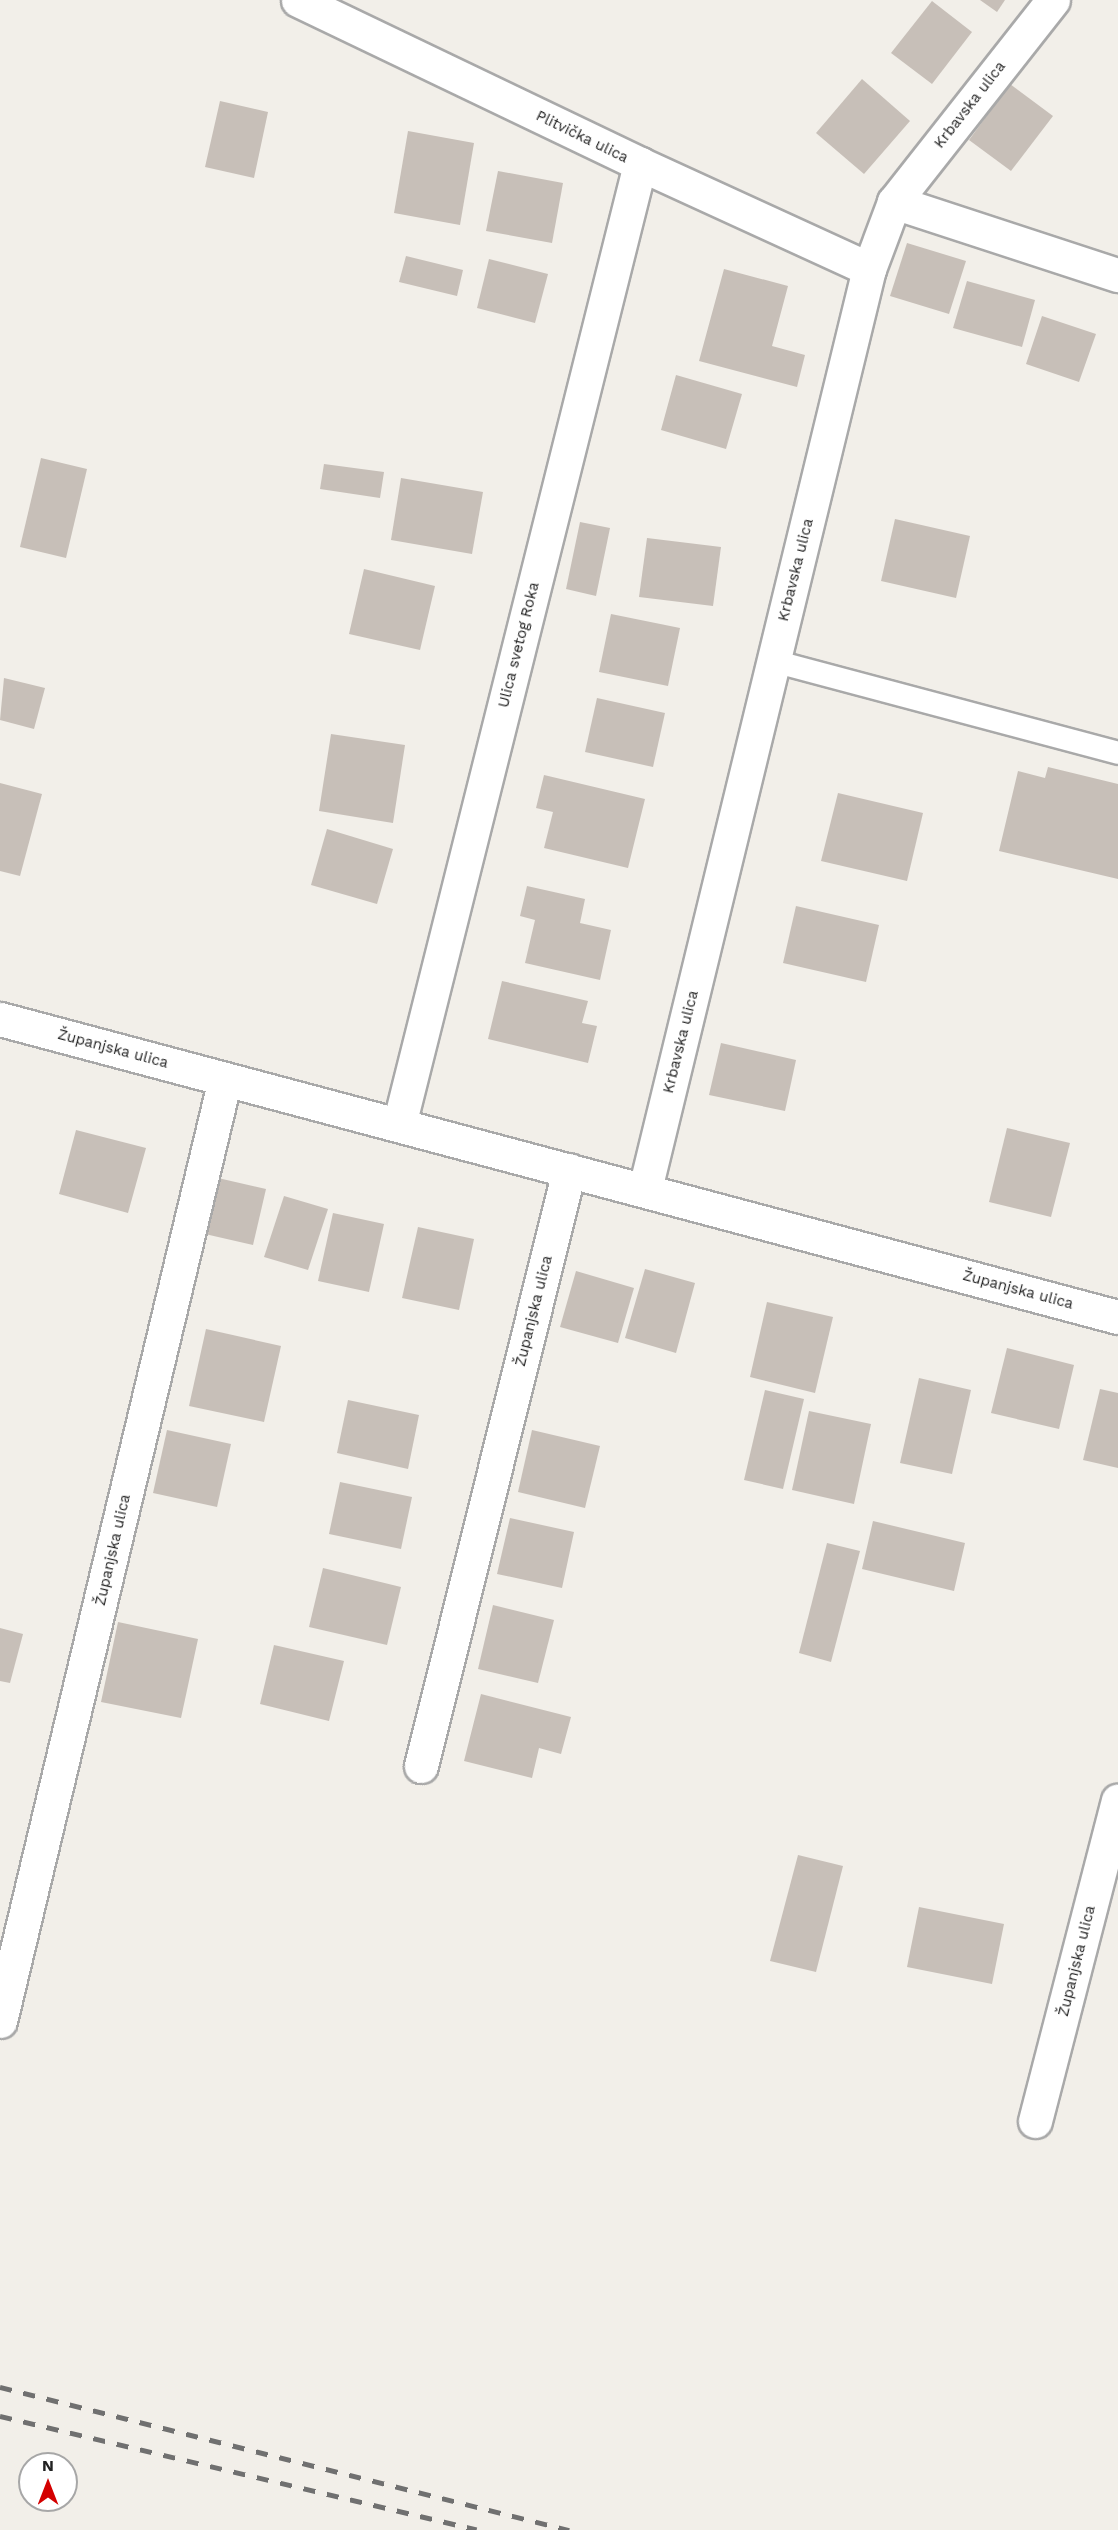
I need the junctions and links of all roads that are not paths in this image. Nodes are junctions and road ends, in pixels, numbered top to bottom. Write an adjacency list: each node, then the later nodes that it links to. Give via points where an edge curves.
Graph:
1 (298, 0): 3 (street, Plitvička ulica)
2 (1053, 0): 4 (street, Krbavska ulica)
3 (640, 164): 5 (street, Plitvička ulica); 11 (street, Ulica svetog Roka)
4 (894, 202): 5 (street, Krbavska ulica); 6 (street)
5 (869, 269): 7 (street, Krbavska ulica)
6 (1118, 275)
7 (773, 661): 8 (lane); 13 (street, Krbavska ulica)
8 (1118, 753)
9 (0, 1019): 10 (street, Županjska ulica)
10 (225, 1078): 11 (street, Županjska ulica); 17 (street, Županjska ulica)
11 (399, 1125): 12 (street, Županjska ulica)
12 (569, 1170): 13 (street, Županjska ulica); 15 (street, Županjska ulica)
13 (645, 1189): 14 (street, Županjska ulica)
14 (1118, 1317)
15 (421, 1766)
16 (1118, 1801): 18 (street, Županjska ulica)
17 (0, 2021)
18 (1035, 2121)

